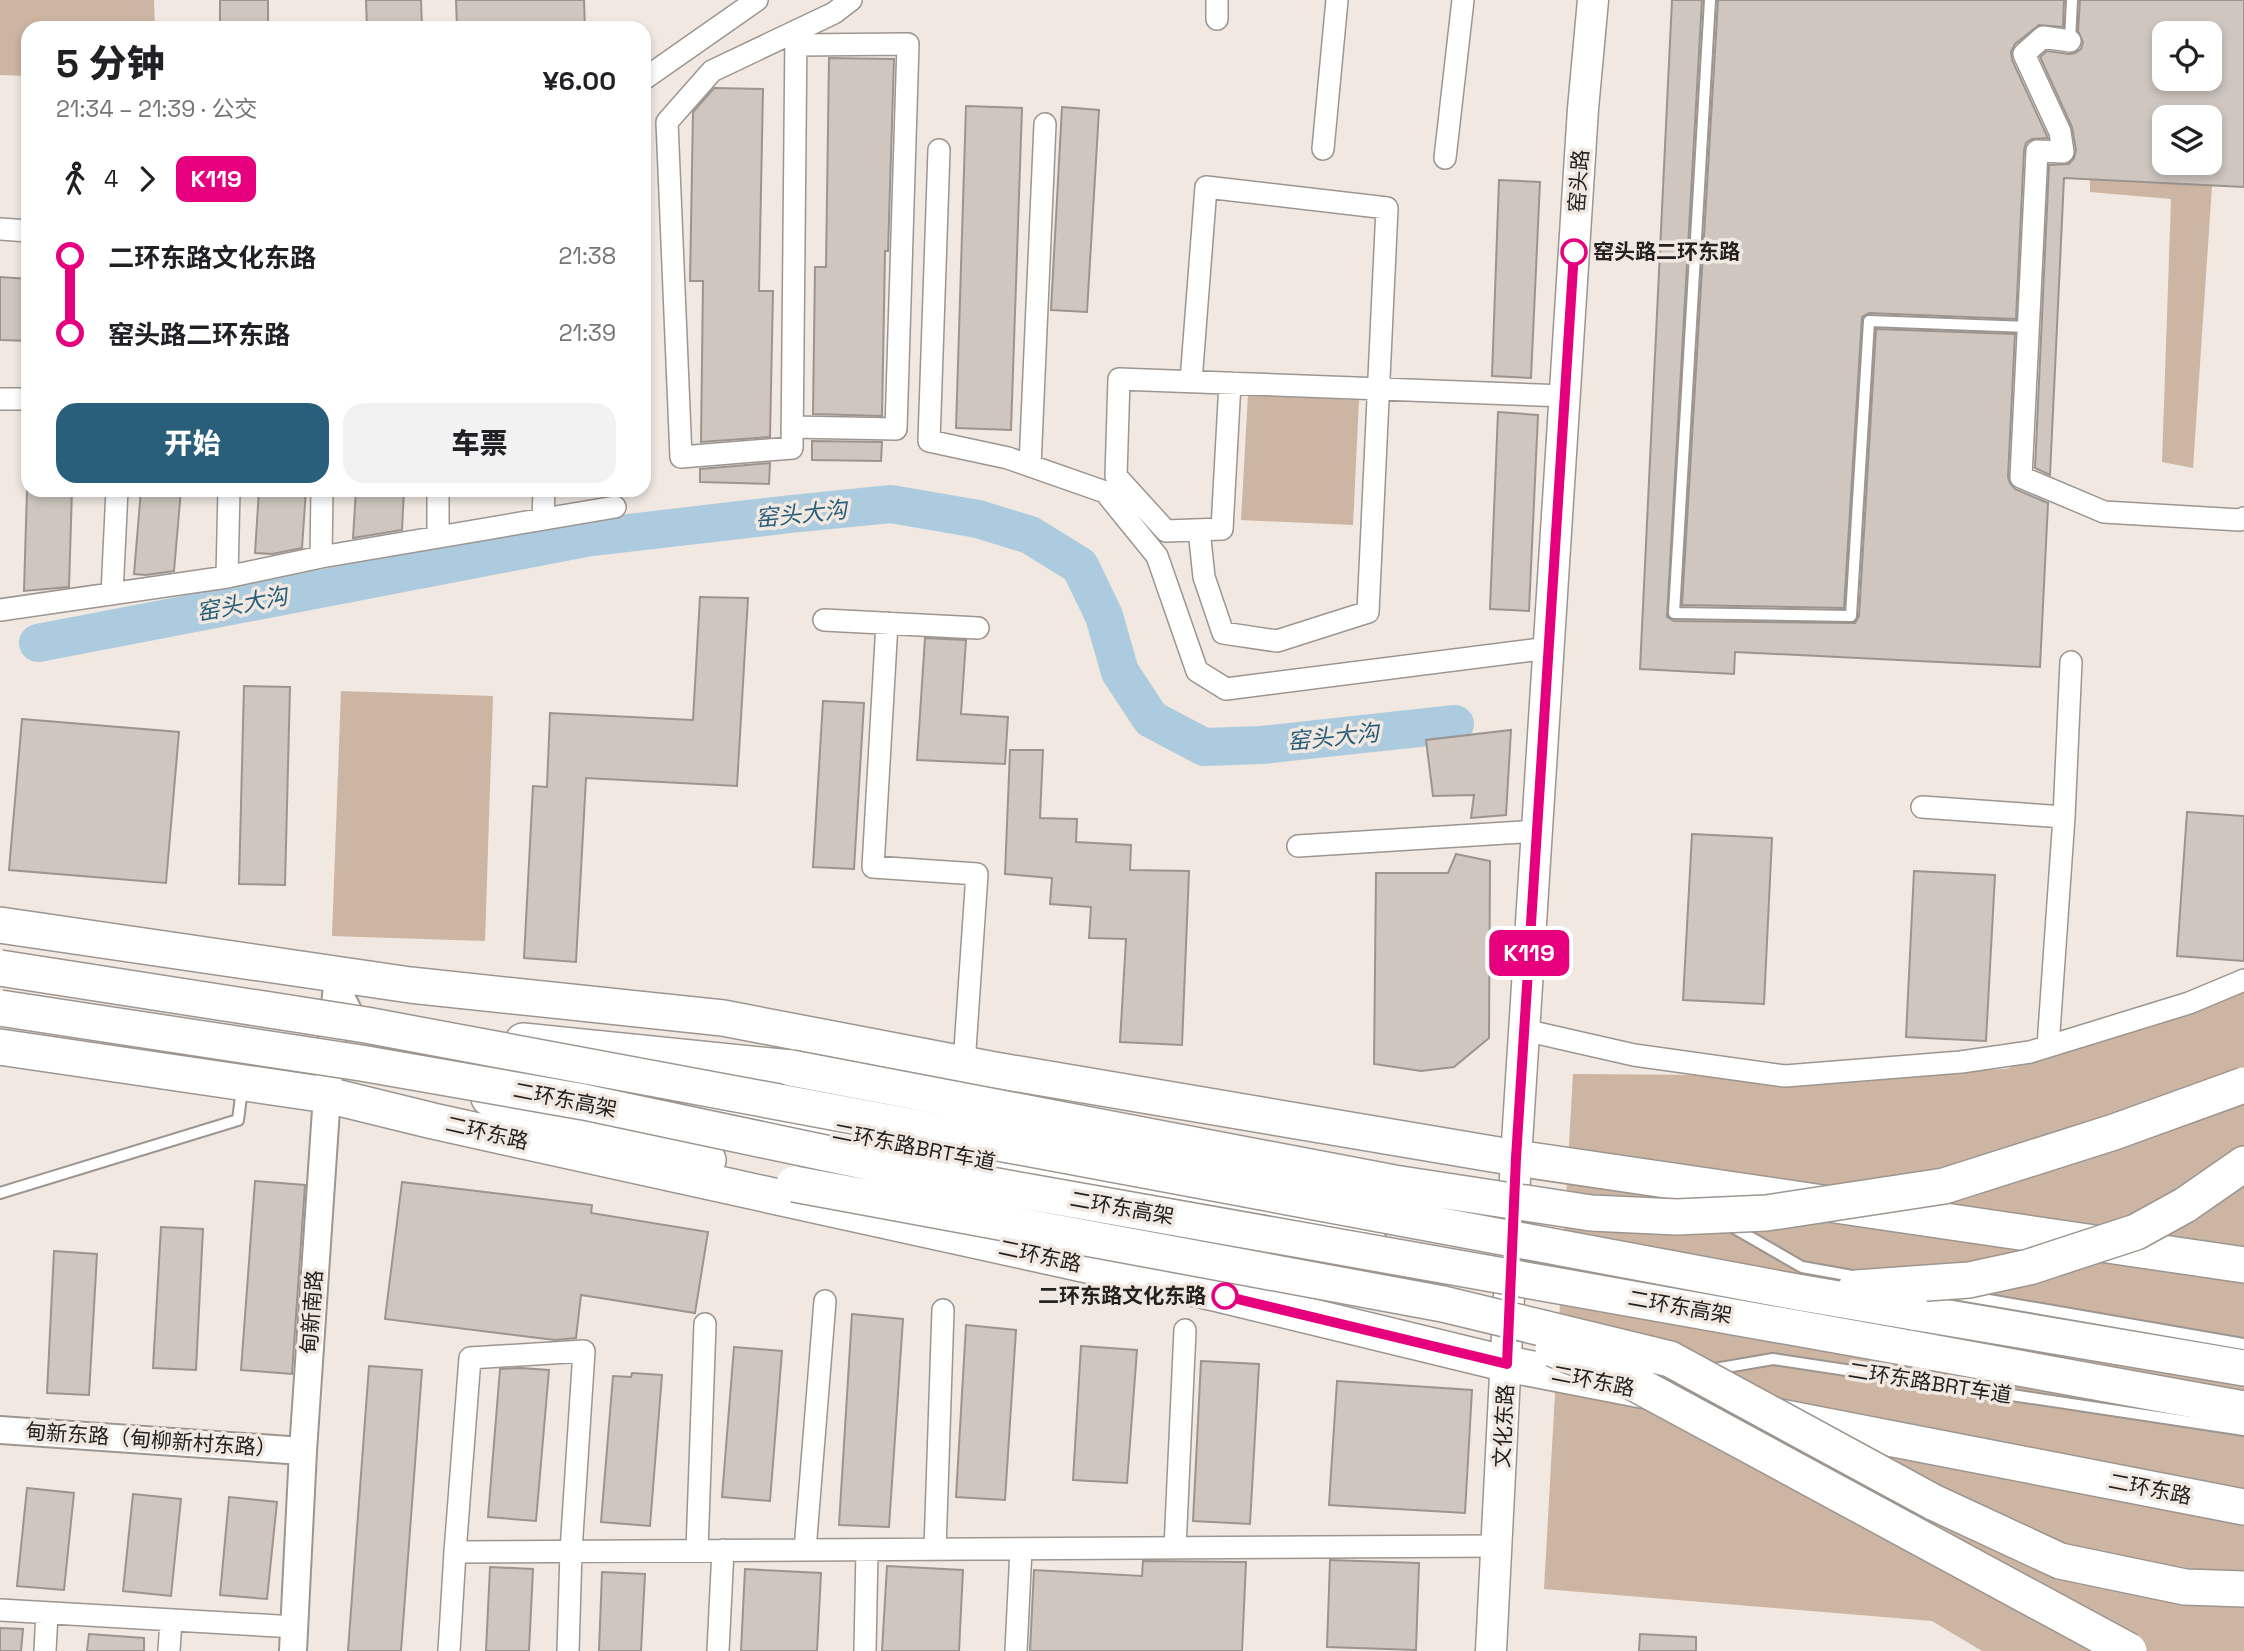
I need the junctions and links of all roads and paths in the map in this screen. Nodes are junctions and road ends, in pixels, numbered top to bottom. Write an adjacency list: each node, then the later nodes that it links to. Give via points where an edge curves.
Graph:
1 (757, 0): 10 (street)
2 (851, 0): 8 (street)
3 (1337, 0): 12 (street)
4 (1463, 0): 14 (street)
5 (1593, 0): 21 (main road, 窑头路)
6 (1710, 0): 17 (lane, via 1674,613 1851,617 1868,321)
7 (2072, 0): 9 (lane)
8 (796, 38): 24 (street); 24 (street, via 908,44 896,429); 24 (street, via 712,72 667,122 681,457 792,448)
9 (2070, 41): 17 (street, via 2043,37 2024,54 2060,132 2063,152 2037,151)
10 (651, 74)
11 (1045, 124): 25 (street)
12 (1323, 149)
13 (939, 150): 25 (street, via 929,441)
14 (1444, 158)
15 (0, 229): 16 (street)
16 (21, 230)
17 (2028, 327): 32 (street, via 2021,477 2104,512)
18 (1191, 382): 19 (street); 20 (street, via 1206,187 1387,208); 34 (street, via 1119,379 1116,476 1166,531)
19 (1230, 383): 20 (street); 34 (street, via 1222,529)
20 (1379, 389): 21 (street); 34 (street, via 1368,612 1277,641 1223,633 1205,577)
21 (1565, 396): 43 (main road, 窑头路)
22 (0, 399): 23 (street)
23 (21, 399)
24 (792, 428)
25 (1030, 466): 43 (street, via 1105,492 1157,556 1197,671 1226,689)
26 (117, 497): 38 (street)
27 (229, 497): 37 (street)
28 (322, 497): 36 (street)
29 (438, 497): 35 (street)
30 (544, 497): 33 (street)
31 (615, 507): 33 (street)
32 (2244, 518)
33 (543, 519): 35 (street)
34 (1199, 530)
35 (438, 537): 36 (street)
36 (321, 557): 37 (street)
37 (228, 577): 38 (street)
38 (112, 594): 39 (street)
39 (0, 610)
40 (824, 620): 41 (street)
41 (887, 623): 42 (street); 58 (street, via 873,867 977,874)
42 (978, 628)
43 (1549, 648): 47 (main road, 窑头路)
44 (2071, 662): 46 (street)
45 (1922, 807): 46 (street)
46 (2063, 817): 56 (street)
47 (1537, 831): 48 (street); 54 (main road, 窑头路)
48 (1298, 846)
49 (0, 925): 51 (highway)
50 (0, 968): 57 (highway, 二环东高架, bridge)
51 (338, 974): 57 (street, 甸新南路); 57 (lane); 58 (highway, via 723,1018)
52 (2244, 980): 56 (street, via 2189,1003)
53 (0, 1008): 57 (highway, 二环东高架, bridge)
54 (1524, 1030): 56 (street, via 1634,1055 1785,1076 1961,1062); 62 (main road, 窑头路)
55 (0, 1046): 60 (highway, 二环东路)
56 (2048, 1046)
57 (354, 1062): 60 (highway, 二环东路); 61 (highway, bridge, via 791,1068 1394,1182 1591,1213 1677,1217 1766,1213 1944,1186); 75 (highway, 二环东高架, bridge); 78 (highway, bridge, via 794,1184); 84 (highway, 二环东路, via 474,1130 1214,1293); 89 (highway, 二环东高架, bridge, via 584,1102 901,1169); 92 (street, 甸新南路)
58 (964, 1064): 62 (highway)
59 (496, 1067): 70 (lane, 二环东路BRT车道)
60 (243, 1083): 65 (lane, via 238,1120)
61 (2244, 1085)
62 (1516, 1158): 64 (highway); 68 (lane); 84 (main road, 文化东路)
63 (2244, 1164): 75 (highway, bridge, via 2136,1232 2029,1267 1969,1280)
64 (1645, 1176): 66 (lane); 73 (highway)
65 (0, 1194)
66 (1679, 1195)
67 (1690, 1202): 83 (lane, via 1802,1267)
68 (1485, 1205)
69 (1478, 1216): 71 (lane)
70 (1387, 1238)
71 (1463, 1239)
72 (1455, 1251): 74 (lane)
73 (2244, 1265)
74 (1467, 1276)
75 (1797, 1292): 85 (highway, 二环东高架, bridge)
76 (825, 1301): 100 (street)
77 (1478, 1301): 81 (lane)
78 (1443, 1304): 104 (highway, bridge, via 1670,1359 1933,1502 2060,1561 2185,1587); 117 (highway, bridge, via 1625,1378)
79 (943, 1310): 96 (street)
80 (705, 1324): 98 (street)
81 (1490, 1326)
82 (1185, 1330): 95 (street)
83 (2244, 1343)
84 (1501, 1351): 88 (highway, 二环东路); 94 (main road, 文化东路)
85 (2244, 1368)
86 (1669, 1376): 91 (lane, 二环东路BRT车道, via 1773,1359)
87 (1656, 1378): 88 (lane)
88 (1617, 1385): 93 (highway, 二环东路)
89 (2244, 1409)
90 (0, 1430): 92 (street, 甸新东路（甸柳新村东路）)
91 (2244, 1430)
92 (303, 1451): 108 (street, 甸新南路)
93 (2244, 1507)
94 (1497, 1546): 95 (street); 116 (main road, 文化东路)
95 (1175, 1548): 97 (street)
96 (935, 1549): 97 (street); 101 (street)
97 (1021, 1549): 115 (street)
98 (697, 1550): 99 (street); 102 (street)
99 (723, 1550): 100 (street); 113 (street)
100 (805, 1550): 101 (street)
101 (867, 1550): 114 (street)
102 (571, 1551): 103 (street); 103 (street, via 584,1351 470,1358); 112 (street)
103 (456, 1552): 111 (street)
104 (2244, 1588)
105 (0, 1610): 106 (street)
106 (47, 1613): 107 (street); 109 (street)
107 (171, 1620): 108 (street); 110 (street)
108 (294, 1639)
109 (45, 1651)
110 (169, 1651)
111 (449, 1651)
112 (568, 1651)
113 (718, 1651)
114 (865, 1651)
115 (1016, 1651)
116 (1491, 1651)
117 (2129, 1651)

